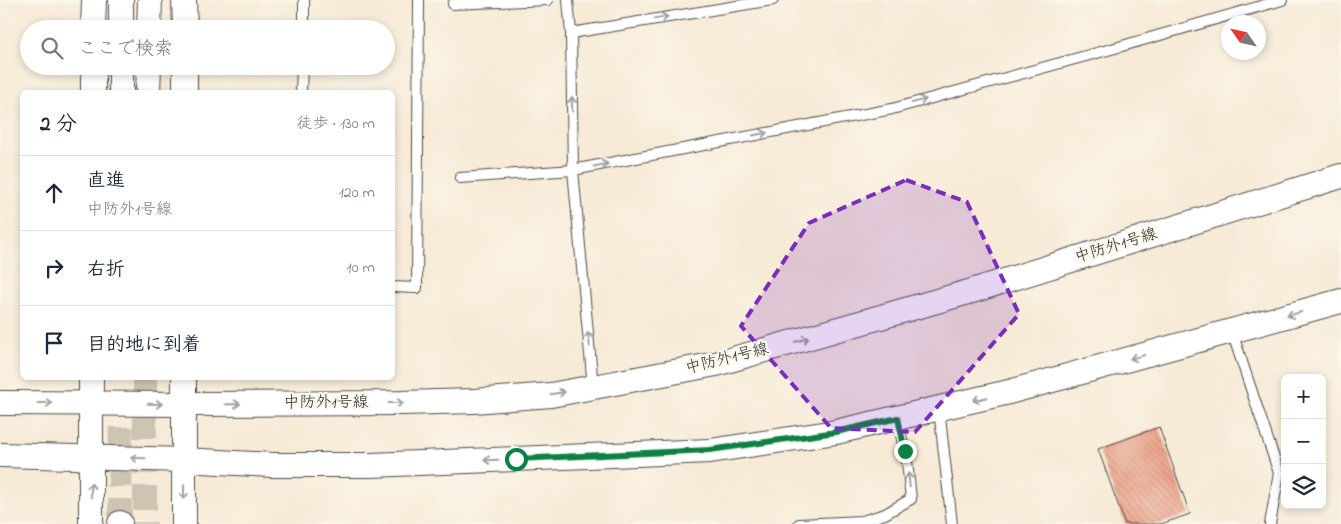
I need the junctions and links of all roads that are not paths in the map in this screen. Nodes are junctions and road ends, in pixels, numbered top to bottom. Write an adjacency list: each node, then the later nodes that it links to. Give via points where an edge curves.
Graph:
1 (94, 0): 12 (street)
2 (122, 0): 13 (street)
3 (150, 0): 14 (street)
4 (184, 0): 15 (street)
5 (304, 0): 16 (lane)
6 (419, 0): 31 (lane, via 417,288)
7 (548, 0): 11 (lane)
8 (568, 0): 17 (lane)
9 (773, 0): 17 (lane, one-way to 9)
10 (1282, 0): 28 (lane, one-way to 10, via 892,109)
11 (453, 4)
12 (93, 20)
13 (121, 20)
14 (149, 20)
15 (185, 20)
16 (304, 20)
17 (571, 33): 28 (lane, one-way to 17)
18 (93, 75): 23 (street)
19 (121, 75): 24 (street)
20 (149, 75): 25 (street)
21 (186, 75): 26 (street)
22 (302, 75): 27 (lane)
23 (93, 90)
24 (121, 90)
25 (148, 90)
26 (185, 90)
27 (302, 90)
28 (573, 170): 30 (lane); 36 (lane, one-way to 28)
29 (1341, 176): 36 (street, 中防外1号線, one-way to 29, via 716,364 972,291)
30 (460, 178)
31 (395, 287)
32 (1341, 301): 33 (street, one-way to 33)
33 (1232, 332): 40 (street, one-way to 40); 49 (lane, via 1279,473)
34 (91, 380): 38 (street)
35 (184, 380): 39 (street)
36 (593, 387): 39 (street, 中防外1号線, one-way to 36, via 456,401 551,395)
37 (0, 403): 38 (street, 中防外1号線, one-way to 38)
38 (91, 403): 39 (street, 中防外1号線, one-way to 39); 43 (street)
39 (184, 404): 44 (street)
40 (939, 408): 41 (street); 48 (lane)
41 (898, 418): 44 (street, one-way to 44, via 836,432 710,450 371,465); 47 (lane, one-way to 41, via 862,520 885,514 911,499)
42 (0, 456): 43 (street)
43 (91, 457): 44 (street, one-way to 43); 45 (street, one-way to 43)
44 (185, 460): 46 (street, one-way to 46)
45 (91, 524)
46 (184, 524)
47 (799, 524)
48 (952, 524)
49 (1270, 524)

